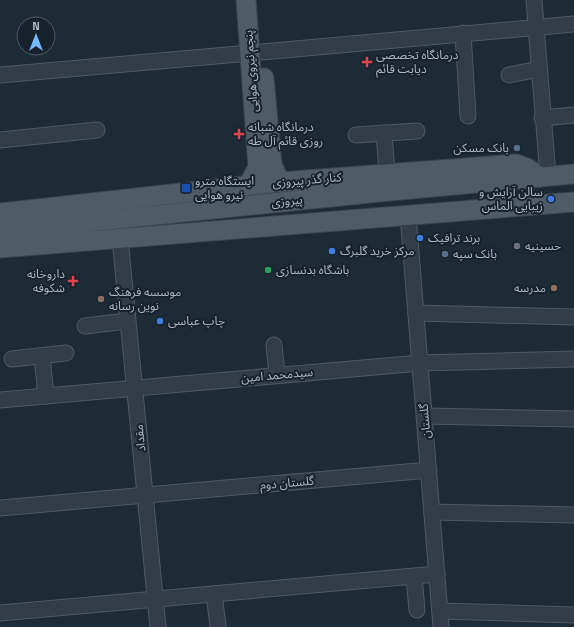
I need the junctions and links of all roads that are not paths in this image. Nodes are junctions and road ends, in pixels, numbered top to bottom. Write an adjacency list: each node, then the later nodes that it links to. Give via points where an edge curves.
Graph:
1 (246, 0): 7 (main road, پنجم نیروی هوایی)
2 (257, 0): 7 (main road, پنجم نیروی هوایی)
3 (534, 0): 5 (street)
4 (574, 24): 5 (street)
5 (536, 26): 6 (street); 8 (street)
6 (463, 33): 7 (street); 12 (street)
7 (256, 52): 9 (street); 19 (main road, پنجم نیروی هوایی)
8 (539, 69): 10 (street); 13 (street)
9 (0, 75)
10 (508, 75)
11 (574, 115): 13 (street)
12 (468, 116)
13 (542, 118): 22 (street)
14 (97, 130): 18 (street)
15 (417, 131): 16 (street)
16 (384, 133): 17 (street); 20 (street)
17 (356, 135)
18 (0, 140)
19 (265, 166): 23 (main road, پنجم نیروی هوایی); 25 (main road)
20 (387, 173): 22 (main road, کنار گذر پیروزی, via 516,164); 23 (main road, کنار گذر پیروزی)
21 (574, 174): 22 (main road, پیروزی)
22 (544, 176): 24 (main road, پیروزی)
23 (280, 182): 25 (main road, کنار گذر پیروزی)
24 (471, 183): 26 (main road, پیروزی); 28 (main road, via 466,191 468,203)
25 (248, 186): 30 (main road, کنار گذر پیروزی)
26 (448, 186): 29 (main road, via 456,192 456,204); 33 (main road, پیروزی)
27 (574, 202): 28 (main road, پیروزی)
28 (475, 210): 29 (main road, پیروزی)
29 (452, 212): 31 (main road, پیروزی)
30 (0, 213)
31 (408, 215): 32 (main road, پیروزی); 37 (street, گلستان)
32 (270, 226): 34 (main road, پیروزی); 35 (main road, via 250,239)
33 (0, 231)
34 (0, 248)
35 (121, 249): 36 (main road); 39 (street, مقداد)
36 (0, 259)
37 (416, 313): 38 (street); 46 (street, گلستان)
38 (574, 317)
39 (127, 321): 40 (street); 48 (street, مقداد)
40 (85, 326)
41 (274, 345): 47 (street)
42 (66, 353): 43 (street)
43 (42, 356): 44 (street); 49 (street)
44 (12, 359)
45 (574, 359): 46 (street, سیدمحمد امین)
46 (420, 363): 47 (street, سیدمحمد امین); 51 (street, گلستان)
47 (277, 375): 48 (street, سیدمحمد امین)
48 (134, 389): 49 (street, سیدمحمد امین); 54 (street, مقداد)
49 (46, 396): 50 (street, سیدمحمد امین)
50 (0, 400)
51 (425, 416): 52 (street); 53 (street, گلستان)
52 (574, 419)
53 (429, 470): 54 (street, گلستان دوم); 56 (street, گلستان)
54 (146, 495): 55 (street, گلستان دوم); 61 (street, مقداد)
55 (0, 508)
56 (432, 512): 57 (street); 58 (street, گلستان)
57 (574, 515)
58 (437, 574): 59 (street); 63 (street, گلستان)
59 (414, 577): 60 (street); 62 (street)
60 (214, 594): 61 (street); 66 (street)
61 (155, 599): 64 (street); 67 (street, مقداد)
62 (417, 610)
63 (440, 611): 65 (street); 68 (street, گلستان)
64 (0, 613)
65 (574, 616)
66 (218, 626)
67 (158, 627)
68 (441, 627)

